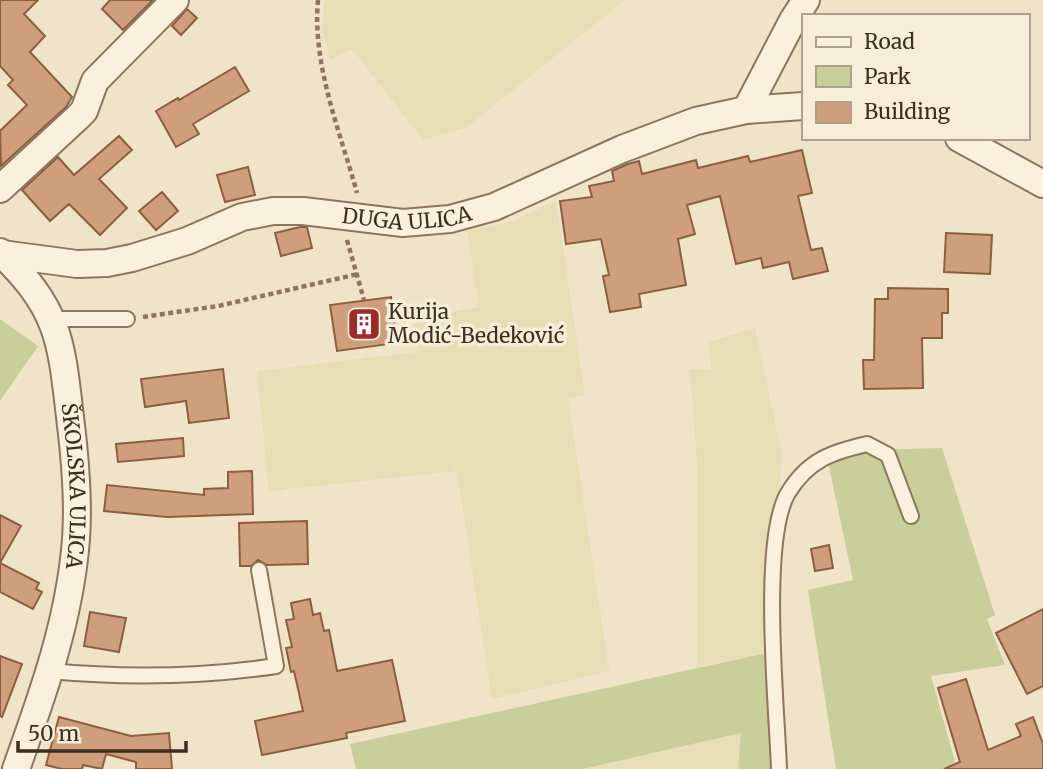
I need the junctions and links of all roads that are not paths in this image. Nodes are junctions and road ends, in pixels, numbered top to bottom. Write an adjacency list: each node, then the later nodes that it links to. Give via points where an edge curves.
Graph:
1 (175, 0): 7 (street, via 95,81 84,111)
2 (806, 0): 4 (street)
3 (802, 106): 4 (street, DUGA ULICA)
4 (746, 110): 8 (street, DUGA ULICA, via 696,121 494,207 450,219 403,223 283,211 242,217 187,241 107,263 77,264)
5 (963, 140): 6 (street)
6 (1043, 184)
7 (0, 189)
8 (1, 253): 10 (street, ŠKOLSKA ULICA, via 32,284)
9 (127, 318): 10 (lane)
10 (52, 319): 13 (street, ŠKOLSKA ULICA, via 62,353 77,498 69,599)
11 (911, 516): 15 (lane, via 888,455 867,444 832,452 807,469 787,494 775,534)
12 (259, 569): 13 (lane, via 276,666 188,675)
13 (50, 671): 14 (street, ŠKOLSKA ULICA)
14 (16, 769)
15 (779, 769)

